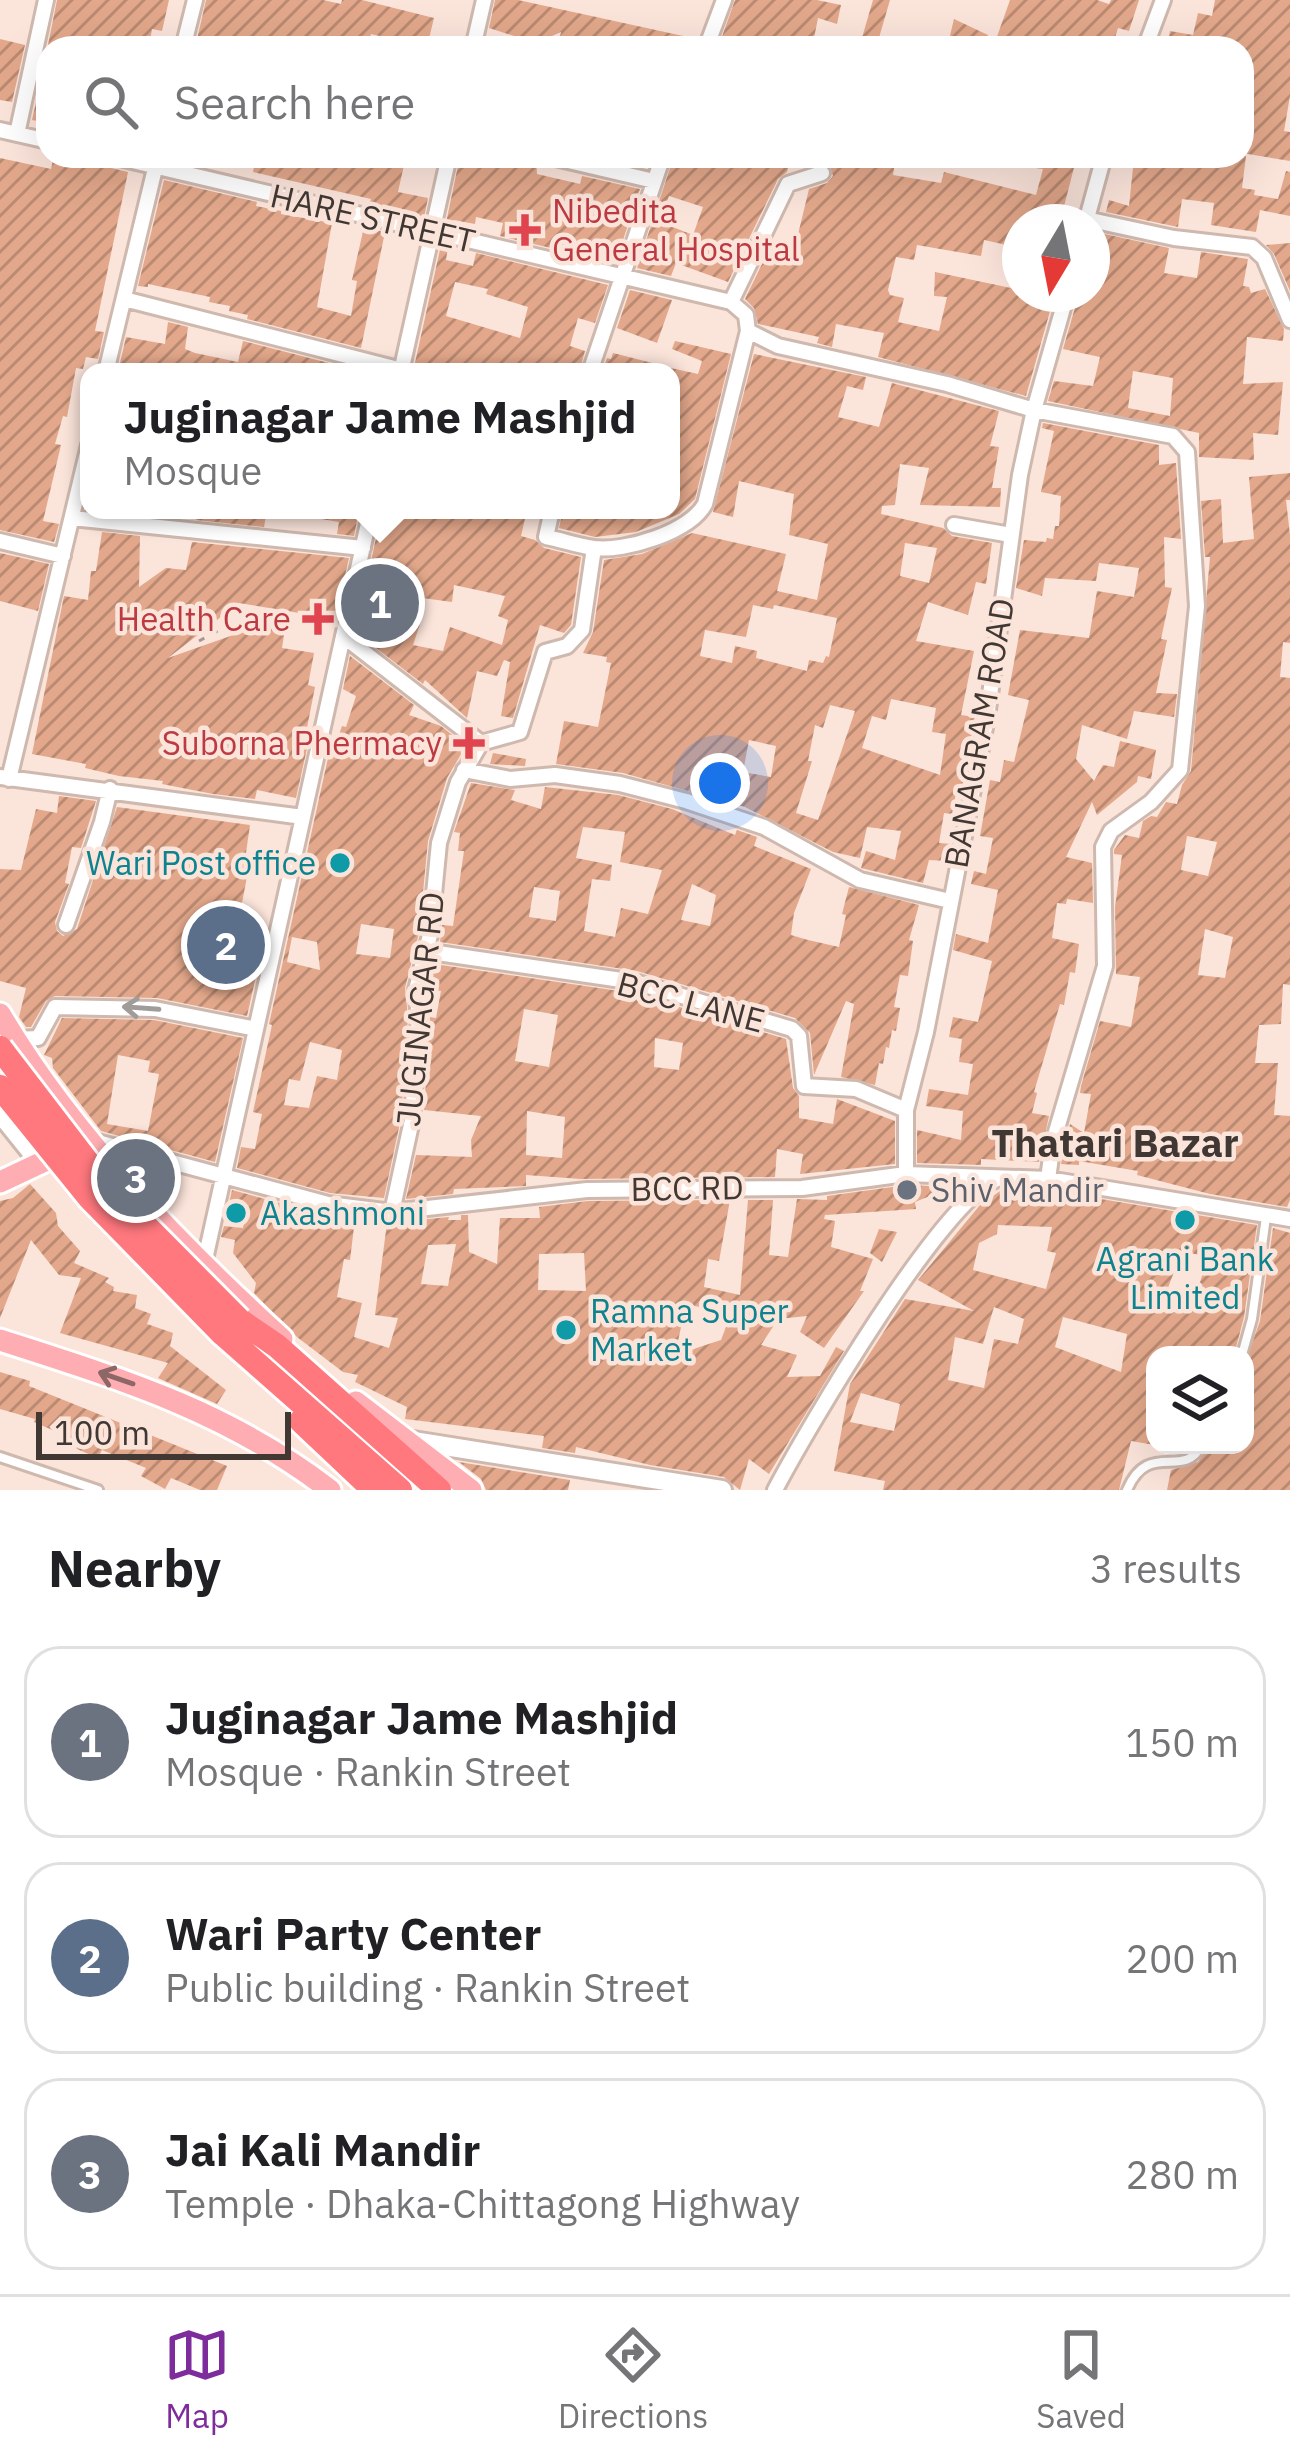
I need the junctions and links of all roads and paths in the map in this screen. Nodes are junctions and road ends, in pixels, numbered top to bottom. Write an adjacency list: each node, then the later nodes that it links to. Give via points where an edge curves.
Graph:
1 (46, 0): 6 (street)
2 (195, 0): 7 (street)
3 (484, 0): 8 (street)
4 (724, 0): 9 (street)
5 (1163, 0): 10 (street)
6 (38, 36)
7 (186, 36)
8 (476, 36)
9 (710, 36)
10 (1150, 36)
11 (36, 46): 13 (street)
12 (0, 130): 13 (street)
13 (17, 134): 14 (street)
14 (36, 138)
15 (154, 168): 27 (street)
16 (183, 168): 25 (street, HARE STREET)
17 (446, 168): 25 (street)
18 (598, 168): 22 (street)
19 (659, 168): 22 (street)
20 (1101, 168): 23 (street)
21 (822, 173): 28 (street, via 788,184)
22 (654, 181): 26 (street)
23 (1090, 204)
24 (1110, 225): 30 (street, via 1252,247)
25 (433, 232): 26 (street, HARE STREET); 34 (street)
26 (624, 277): 28 (street, HARE STREET); 35 (street)
27 (124, 298): 32 (street); 33 (street)
28 (731, 302): 31 (street, via 746,315)
29 (1062, 312): 36 (street, BANAGRAM ROAD)
30 (1290, 320)
31 (748, 331): 36 (street, via 778,346); 47 (street, via 699,515 668,532)
32 (108, 363)
33 (372, 363)
34 (404, 363)
35 (593, 363)
36 (1034, 410): 44 (street, BANAGRAM ROAD); 70 (street, via 1182,443 1197,607 1180,770 1103,847 1106,967)
37 (80, 484): 38 (street)
38 (72, 518): 39 (street); 48 (street)
39 (80, 519)
40 (83, 519): 46 (street)
41 (369, 519): 46 (street)
42 (550, 519): 47 (street, via 546,537)
43 (954, 525): 44 (street)
44 (1011, 535): 56 (street, BANAGRAM ROAD, via 998,650)
45 (0, 541): 48 (street)
46 (362, 548): 49 (street)
47 (594, 548): 51 (street, via 582,630 567,646 544,652 520,732)
48 (62, 556): 53 (street)
49 (344, 630): 50 (path, via 225,627); 51 (street); 55 (street)
50 (199, 640)
51 (481, 743): 52 (street, JUGINAGAR RD)
52 (464, 770): 56 (street, via 620,784 686,801 764,827 860,880); 58 (street, JUGINAGAR RD, via 439,843)
53 (5, 778): 54 (street)
54 (110, 789): 55 (street); 57 (street)
55 (303, 817): 60 (street)
56 (950, 901): 63 (street, BANAGRAM ROAD)
57 (66, 925)
58 (424, 951): 63 (street, BCC LANE, via 635,982 792,1030 804,1086 856,1089); 72 (street, JUGINAGAR RD, via 412,1120)
59 (0, 1014): 61 (main road)
60 (256, 1029): 61 (street, one-way to 61, via 155,1009 55,1007 38,1038); 68 (street)
61 (7, 1044): 65 (main road); 76 (highway, bridge, via 105,1185)
62 (0, 1087): 76 (highway, bridge, via 88,1197)
63 (906, 1110): 67 (street, BANAGRAM ROAD)
64 (0, 1113): 66 (street)
65 (90, 1140): 66 (main road); 68 (street, BCC RD); 75 (main road)
66 (40, 1163): 71 (main road)
67 (906, 1174): 69 (street, BCC RD); 72 (street, BCC RD, via 802,1188 587,1190)
68 (223, 1178): 72 (street, BCC RD); 75 (street)
69 (1001, 1178): 70 (street, BCC RD); 90 (street, via 964,1204 880,1317)
70 (1048, 1179): 73 (street, BCC RD)
71 (0, 1182)
72 (392, 1211)
73 (1266, 1217): 74 (street, BCC RD); 78 (lane)
74 (1290, 1220)
75 (204, 1264): 79 (main road)
76 (230, 1326): 84 (highway, via 297,1417); 85 (highway); 86 (highway); 87 (highway, via 277,1346)
77 (0, 1340): 83 (main road, one-way to 77, via 231,1424)
78 (1244, 1346)
79 (402, 1439): 88 (main road); 89 (street)
80 (1196, 1454): 91 (lane, via 1148,1463)
81 (0, 1457): 82 (lane)
82 (98, 1490)
83 (330, 1490)
84 (374, 1490)
85 (400, 1490)
86 (413, 1490)
87 (439, 1490)
88 (471, 1490)
89 (722, 1490)
90 (775, 1490)
91 (1127, 1490)

